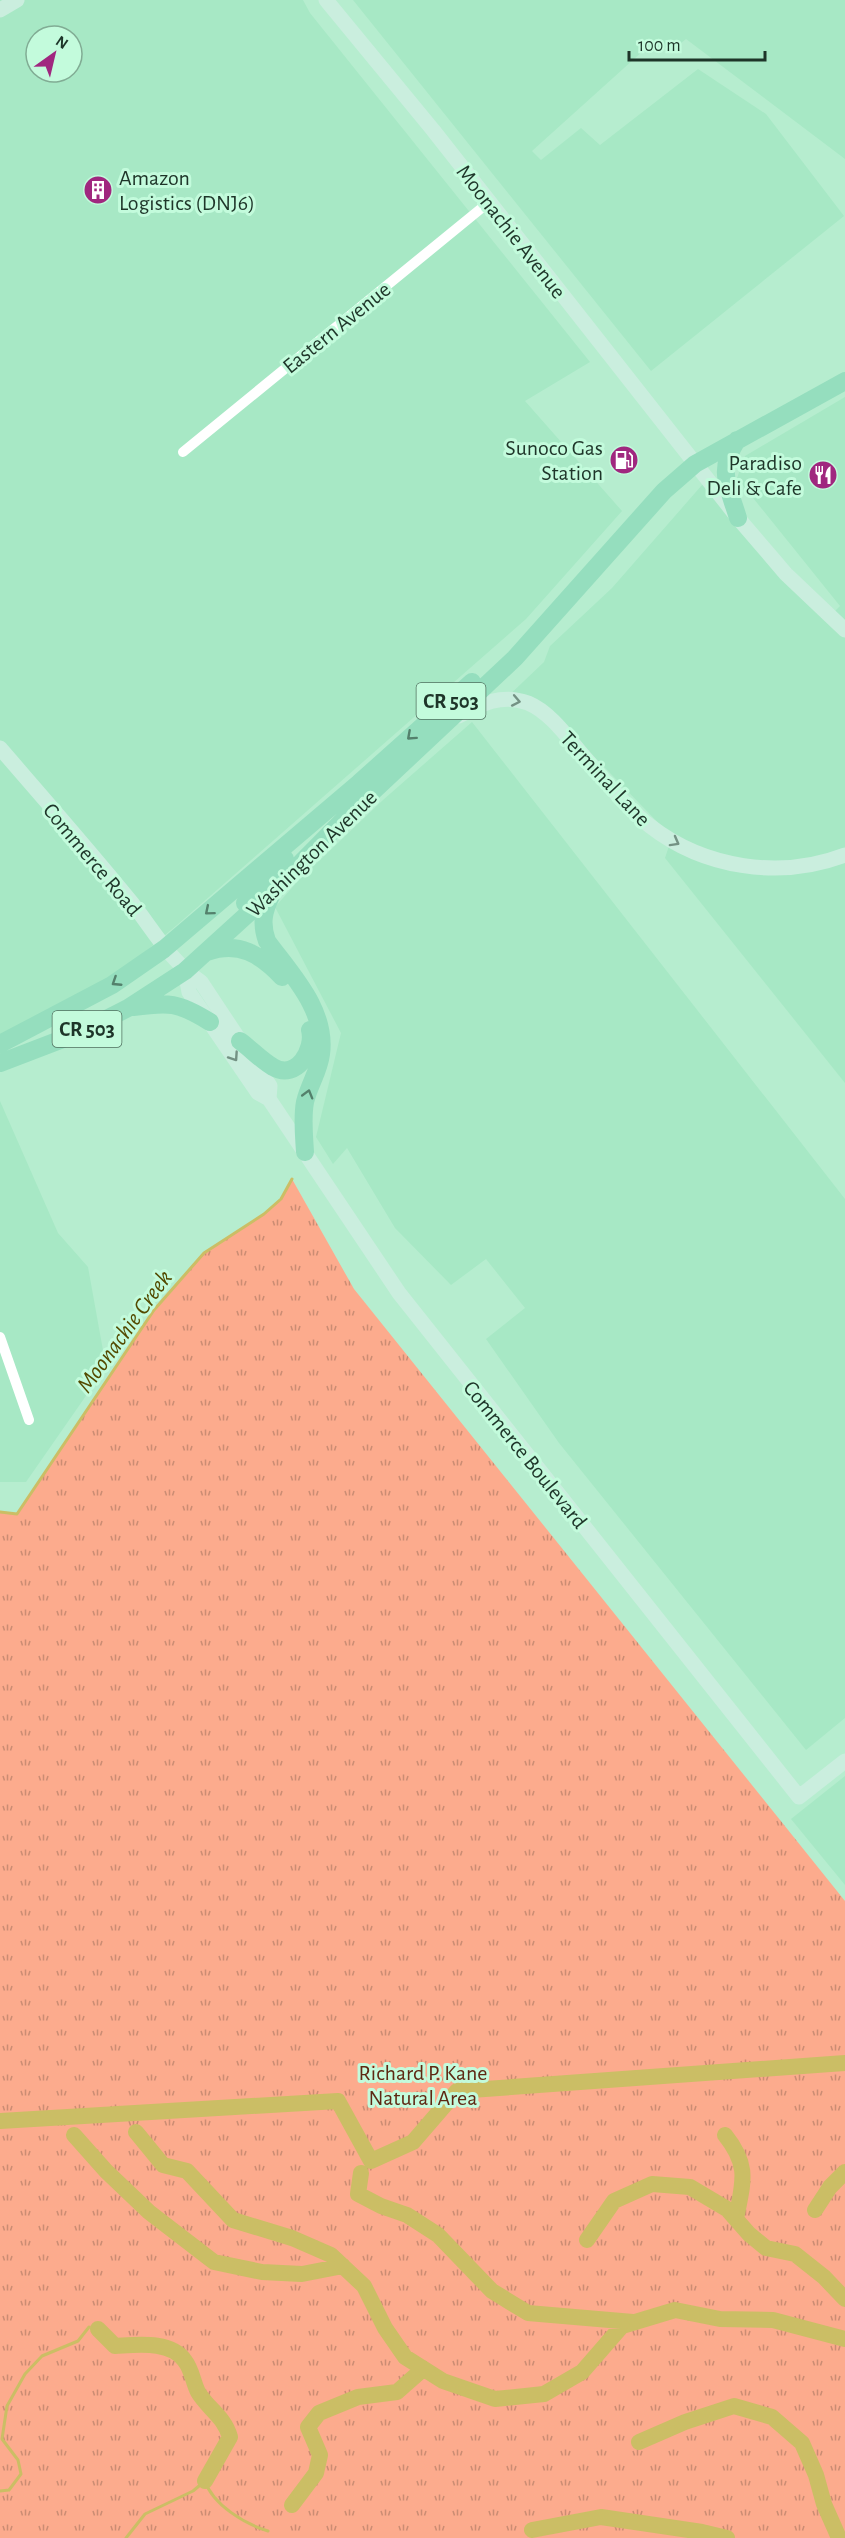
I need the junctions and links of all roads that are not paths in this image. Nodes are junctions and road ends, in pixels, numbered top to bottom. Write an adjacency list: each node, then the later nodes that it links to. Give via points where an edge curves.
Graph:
1 (17, 0): 3 (street)
2 (326, 0): 4 (street, Moonachie Avenue)
3 (0, 10)
4 (489, 202): 7 (street, Eastern Avenue); 8 (street, Moonachie Avenue)
5 (845, 381): 6 (main road, CR 503)
6 (737, 440): 8 (main road, CR 503); 9 (main road, via 725,469)
7 (183, 452)
8 (695, 464): 9 (street, Moonachie Avenue); 10 (main road, Washington Avenue / CR 503, via 664,491)
9 (738, 518): 11 (street, Moonachie Avenue, via 786,574)
10 (581, 586): 12 (main road, Washington Avenue / CR 503, via 515,658); 14 (main road, Washington Avenue / CR 503, one-way to 14)
11 (845, 630)
12 (443, 725): 15 (street, Terminal Lane, one-way to 15, via 482,704 518,700 548,716 634,813 689,850 729,863 775,868); 16 (main road, Washington Avenue / CR 503)
13 (0, 748): 17 (street, Commerce Road, via 133,904)
14 (320, 816): 17 (main road, Washington Avenue / CR 503, one-way to 17); 19 (main road, via 248,900 197,944 187,956)
15 (845, 855)
16 (274, 890): 18 (main road, Washington Avenue / CR 503); 26 (main road, one-way to 16, via 303,1115 321,1055 321,1029 312,1004 267,941 264,913)
17 (164, 949): 19 (street, Commerce Road); 23 (main road, Washington Avenue / CR 503, one-way to 23, via 112,985)
18 (207, 952): 19 (main road, Washington Avenue / CR 503); 22 (main road, via 223,947 245,950 266,960 306,1013 312,1036 308,1055 289,1069 275,1069)
19 (184, 971): 20 (main road, Washington Avenue / CR 503); 21 (street, Commerce Boulevard, via 189,992); 22 (street, Commerce Boulevard, via 201,982)
20 (128, 1008): 21 (main road, via 172,1003); 24 (main road, Washington Avenue / CR 503, via 81,1032)
21 (210, 1022): 25 (street, Commerce Boulevard, one-way to 25, via 258,1093)
22 (240, 1041): 25 (street, Commerce Boulevard, via 270,1086)
23 (0, 1044)
24 (0, 1063)
25 (269, 1099): 26 (street, Commerce Boulevard)
26 (305, 1152): 29 (street, Commerce Boulevard, via 417,1317 799,1797)
27 (0, 1338): 28 (street)
28 (29, 1420)
29 (845, 1761)

